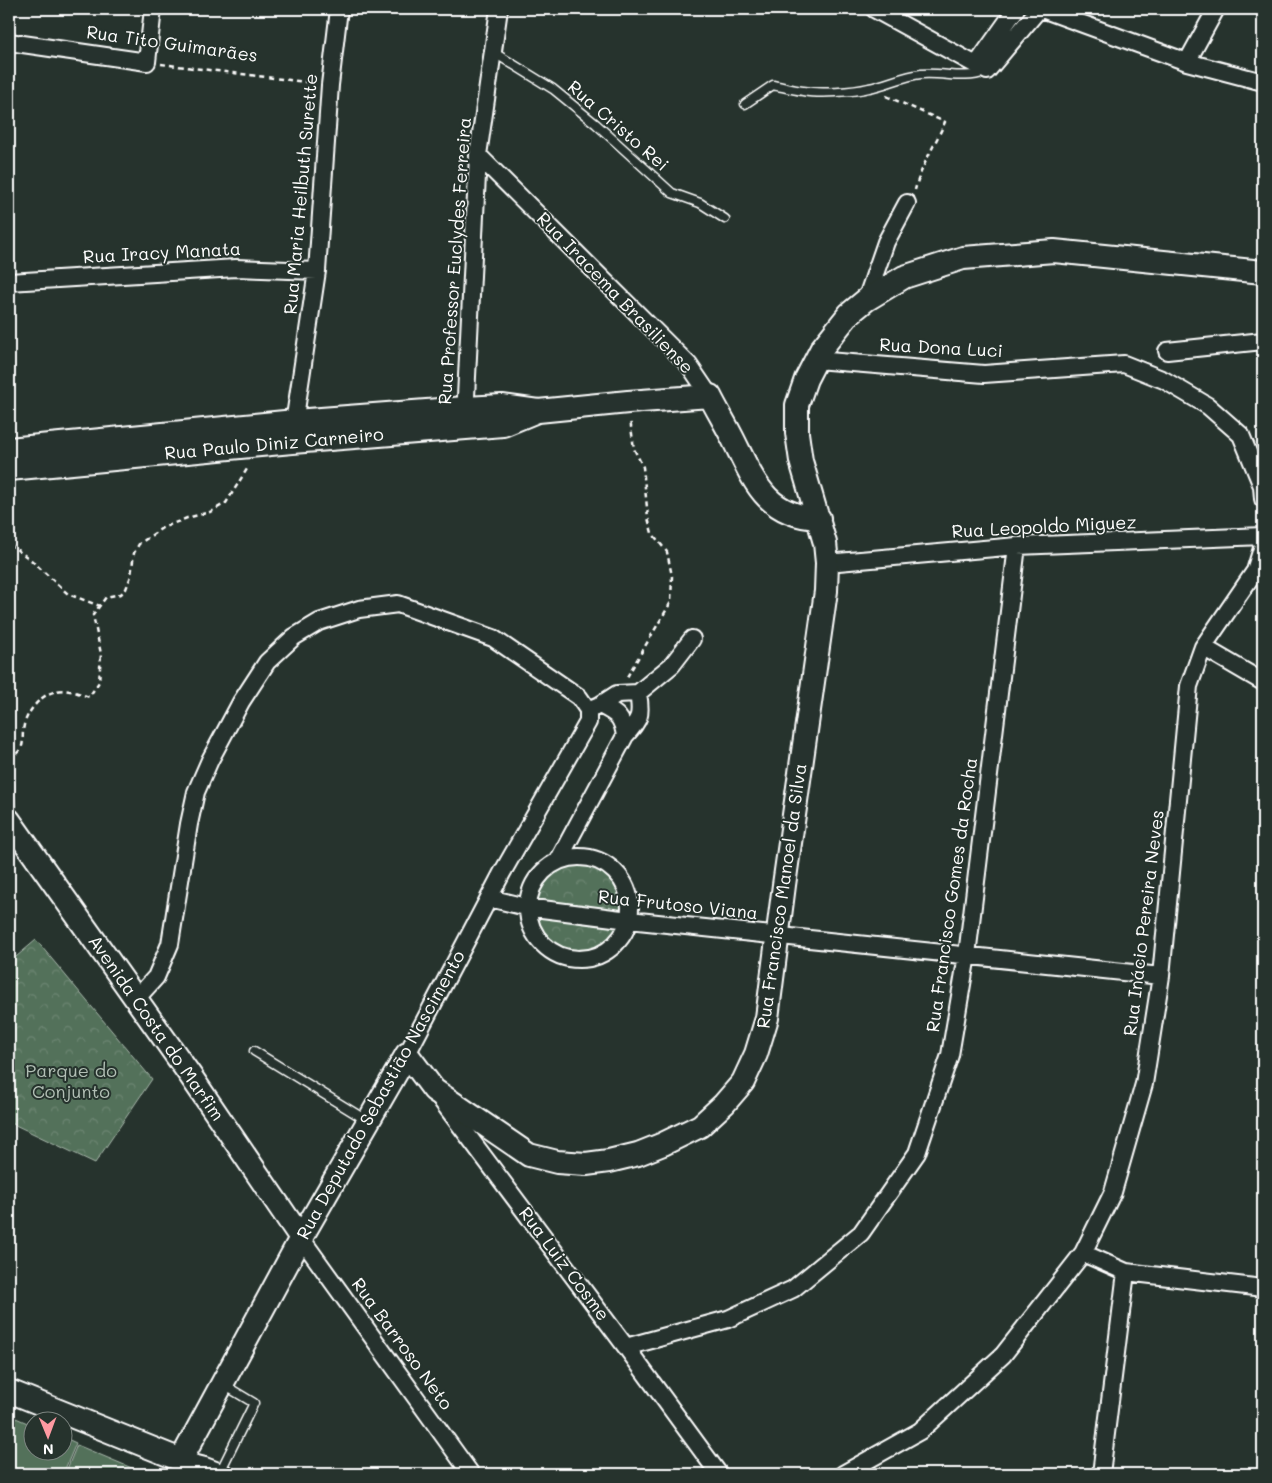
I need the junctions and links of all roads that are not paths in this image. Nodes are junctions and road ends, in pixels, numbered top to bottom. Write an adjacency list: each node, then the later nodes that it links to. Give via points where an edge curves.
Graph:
1 (153, 9): 8 (street, Rua Tito Guimarães, via 147,62)
2 (339, 9): 18 (street, Rua Maria Heilbuth Surette, via 330,85)
3 (499, 9): 9 (street, Rua Professor Euclydes Ferreira)
4 (874, 9): 11 (street)
5 (1016, 9): 11 (street)
6 (1041, 9): 10 (street); 11 (street)
7 (1216, 9): 10 (street)
8 (9, 42)
9 (493, 52): 15 (street, Rua Professor Euclydes Ferreira); 17 (lane, Rua Cristo Rei, via 553,89 672,193 700,203)
10 (1187, 62): 13 (street)
11 (982, 68): 12 (lane); 12 (lane, via 974,76)
12 (954, 74): 14 (lane, via 913,75 868,88 805,92 773,85)
13 (1263, 82)
14 (745, 104)
15 (478, 155): 25 (street, Rua Iracema Brasiliense, via 689,365); 26 (street, Rua Professor Euclydes Ferreira)
16 (907, 203): 21 (street, via 886,242)
17 (725, 219)
18 (317, 271): 20 (street, Rua Iracy Manata, via 236,268); 27 (street, Rua Maria Heilbuth Surette)
19 (1263, 272): 21 (street, Rua Francisco Manoel da Silva, via 1054,251 963,258 904,278)
20 (9, 282)
21 (866, 300): 24 (street, Rua Francisco Manoel da Silva, via 849,314)
22 (1263, 341): 23 (street)
23 (1167, 350)
24 (816, 360): 29 (street, Rua Dona Luci, via 984,374 1124,364 1164,380 1208,406 1241,435 1262,486); 30 (street, Rua Francisco Manoel da Silva, via 797,405 797,433 801,461)
25 (710, 396): 26 (street, Rua Paulo Diniz Carneiro, via 538,411 502,406); 30 (street, Rua Iracema Brasiliense, via 759,490 790,512 804,518)
26 (465, 418): 27 (street, Rua Paulo Diniz Carneiro)
27 (293, 432): 28 (street, Rua Paulo Diniz Carneiro)
28 (15, 459)
29 (1263, 499)
30 (819, 518): 34 (street, Rua Francisco Manoel da Silva)
31 (1263, 536): 33 (street, Rua Leopoldo Miguez)
32 (1263, 545): 36 (street, Rua Inácio Pereira Neves, via 1255,570)
33 (1017, 546): 34 (street, Rua Leopoldo Miguez); 48 (street, Rua Francisco Gomes da Rocha)
34 (827, 563): 47 (street, Rua Francisco Manoel da Silva, via 826,591)
35 (692, 638): 38 (street, via 672,665)
36 (1203, 647): 37 (street); 49 (street, Rua Inácio Pereira Neves, via 1189,686)
37 (1263, 682)
38 (638, 693): 39 (street, via 617,694); 40 (street, via 639,721)
39 (594, 708): 40 (street, via 617,714 624,725); 44 (street, Rua Deputado Sebastião Nascimento); 50 (street, via 493,638 398,604 359,609 319,622 294,638 267,662 210,760 196,792 189,824 170,944 156,976)
40 (625, 736): 43 (street)
41 (9, 784): 42 (lane)
42 (10, 822): 50 (street, Avenida Costa do Marfim)
43 (558, 861): 45 (street, via 542,873 531,888); 46 (street, via 581,856 604,862 622,878 631,901)
44 (489, 898): 45 (street, Rua Frutoso Viana); 52 (street, Rua Deputado Sebastião Nascimento)
45 (526, 907): 46 (street, Rua Frutoso Viana); 46 (street, via 530,926 542,944 574,958 596,956 616,944)
46 (629, 920): 47 (street, Rua Frutoso Viana)
47 (778, 936): 48 (street, Rua Frutoso Viana); 53 (street, Rua Francisco Manoel da Silva, via 768,1018 743,1082 700,1126 663,1144 609,1161 586,1164 557,1162 529,1154)
48 (967, 955): 49 (street, Rua Frutoso Viana); 59 (street, Rua Francisco Gomes da Rocha, via 950,1055 917,1153 861,1233 793,1288 728,1319)
49 (1162, 976): 56 (street, Rua Inácio Pereira Neves, via 1144,1084 1113,1192)
50 (136, 999): 55 (street, Avenida Costa do Marfim)
51 (254, 1052): 54 (lane)
52 (407, 1054): 53 (street, Rua Luiz Cosme); 54 (street, Rua Deputado Sebastião Nascimento)
53 (434, 1090): 59 (street, Rua Luiz Cosme)
54 (368, 1121): 55 (street, Rua Deputado Sebastião Nascimento)
55 (301, 1238): 60 (street, Rua Deputado Sebastião Nascimento); 64 (street, Rua Barroso Neto)
56 (1084, 1253): 57 (street); 66 (street, Rua Inácio Pereira Neves, via 1003,1355 920,1431)
57 (1126, 1272): 58 (street); 67 (street)
58 (1263, 1288)
59 (626, 1347): 65 (street, Rua Luiz Cosme)
60 (223, 1384): 62 (street, Rua Deputado Sebastião Nascimento); 63 (lane, via 254,1403)
61 (9, 1391): 62 (street)
62 (181, 1460): 63 (street)
63 (213, 1472)
64 (471, 1474)
65 (719, 1474)
66 (843, 1474)
67 (1100, 1474)

